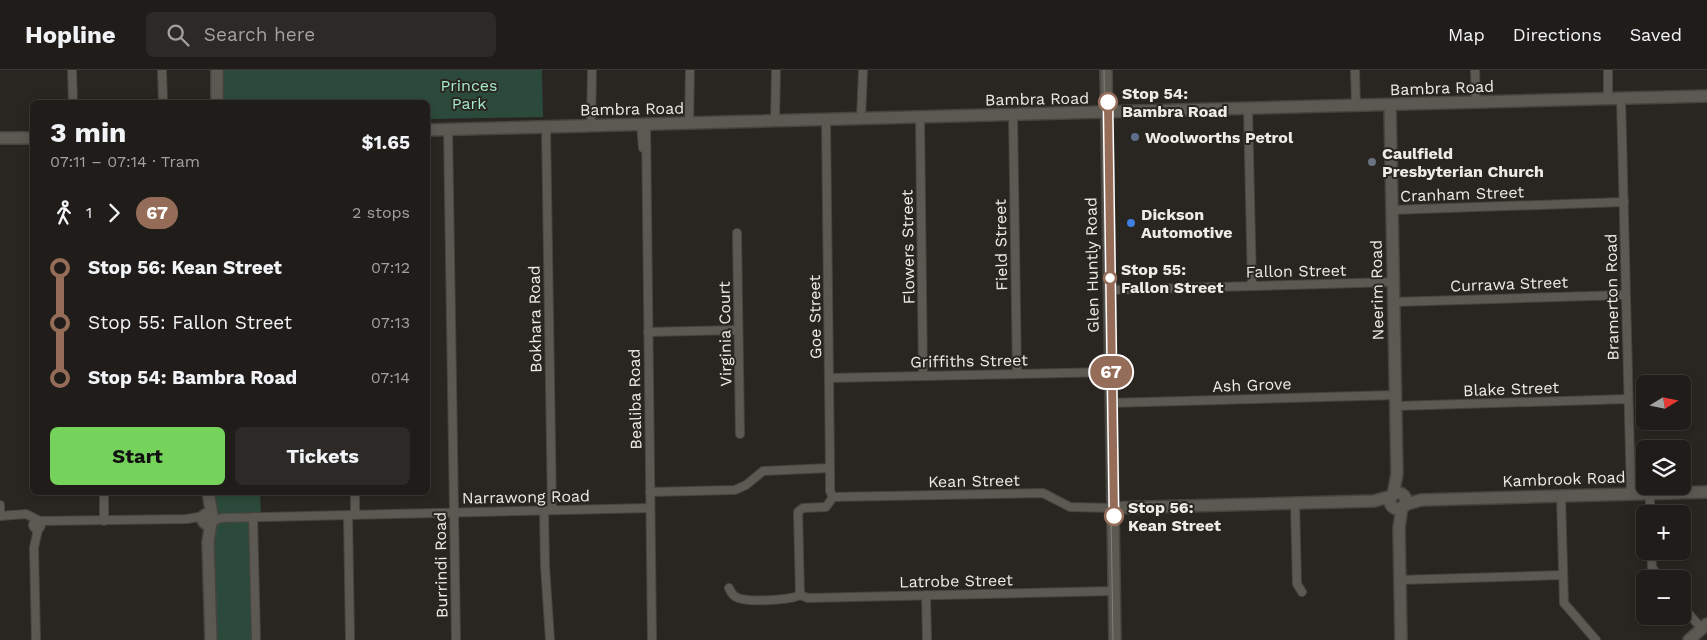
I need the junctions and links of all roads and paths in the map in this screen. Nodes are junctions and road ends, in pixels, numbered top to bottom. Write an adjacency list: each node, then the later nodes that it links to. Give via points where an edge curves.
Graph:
1 (72, 70): 15 (street)
2 (162, 70): 16 (street)
3 (217, 70): 17 (street)
4 (592, 70): 30 (street)
5 (690, 70): 28 (street)
6 (776, 70): 27 (street)
7 (863, 70): 25 (street)
8 (1106, 70): 22 (street, Glen Huntly Road)
9 (1355, 70): 20 (street)
10 (1475, 70): 18 (street)
11 (1608, 70): 13 (street)
12 (1707, 96): 14 (street, Bambra Road)
13 (1608, 99): 14 (street, Bambra Road); 18 (street, Bambra Road)
14 (1621, 99): 36 (street, Bramerton Road)
15 (73, 100)
16 (162, 100)
17 (217, 100)
18 (1476, 103): 19 (street, Bambra Road)
19 (1390, 106): 20 (street, Bambra Road); 37 (street, Neerim Road)
20 (1356, 107): 21 (street, Bambra Road)
21 (1248, 110): 22 (street, Bambra Road); 40 (street)
22 (1106, 114): 23 (street, Bambra Road); 41 (street, Glen Huntly Road)
23 (1013, 116): 24 (street, Bambra Road); 47 (street, Field Street)
24 (920, 118): 25 (street, Bambra Road); 48 (street, Flowers Street)
25 (864, 119): 26 (street, Bambra Road)
26 (826, 120): 27 (street, Bambra Road); 49 (street, Goe Street)
27 (778, 121): 28 (street, Bambra Road)
28 (691, 124): 29 (street, Bambra Road)
29 (643, 125): 30 (street, Bambra Road); 45 (street, Bealiba Road)
30 (593, 126): 31 (street, Bambra Road)
31 (546, 127): 33 (street, Bambra Road); 70 (street, Bokhara Road)
32 (430, 130): 33 (street, Bambra Road)
33 (448, 130): 71 (street, Burrindi Road)
34 (0, 138): 35 (street)
35 (30, 138)
36 (1624, 202): 37 (street, Cranham Street); 42 (street, Bramerton Road)
37 (1391, 210): 39 (street, Neerim Road)
38 (737, 234): 44 (street, Virginia Court)
39 (1393, 282): 40 (street, Fallon Street); 43 (street, Neerim Road)
40 (1252, 285): 41 (street, Fallon Street)
41 (1109, 290): 46 (street, Glen Huntly Road)
42 (1625, 295): 43 (street, Currawa Street); 50 (street, Bramerton Road)
43 (1394, 302): 51 (street, Neerim Road)
44 (738, 330): 45 (street); 53 (street, Virginia Court)
45 (648, 332): 55 (street, Bealiba Road)
46 (1110, 372): 47 (street, Griffiths Street); 52 (street, Glen Huntly Road)
47 (1017, 374): 48 (street, Griffiths Street)
48 (924, 376): 49 (street, Griffiths Street)
49 (829, 378): 54 (street, Goe Street)
50 (1628, 399): 51 (street, Blake Street); 58 (street, Bramerton Road)
51 (1396, 400): 52 (street, Ash Grove); 65 (street, Neerim Road)
52 (1110, 403): 69 (street, Glen Huntly Road)
53 (740, 434)
54 (830, 468): 55 (street, via 766,470 735,490); 64 (street, Goe Street, via 830,491)
55 (650, 492): 68 (street, Bealiba Road)
56 (1691, 492): 57 (street, Kambrook Road)
57 (1707, 492)
58 (1631, 494): 59 (street, Kambrook Road); 63 (street, Kambrook Road)
59 (1636, 494)
60 (104, 495): 76 (street)
61 (208, 495): 75 (street)
62 (354, 495): 72 (street)
63 (1561, 496): 65 (street, Kambrook Road); 78 (street)
64 (834, 497): 69 (street, Kean Street, via 1043,494 1070,508); 83 (street, via 824,508 802,509 798,514)
65 (1398, 501): 66 (street, Kambrook Road); 79 (street, Neerim Road)
66 (1295, 503): 69 (street, Kambrook Road); 82 (street, via 1297,584)
67 (0, 505): 73 (street)
68 (650, 508): 70 (street, Narrawong Road); 93 (street, Bealiba Road)
69 (1112, 508): 81 (street, Glen Huntly Road)
70 (548, 510): 71 (street, Narrawong Road); 92 (street, Bokhara Road, via 545,566)
71 (454, 512): 72 (street, Narrawong Road); 91 (street, Burrindi Road)
72 (351, 515): 74 (street, Narrawong Road); 90 (street)
73 (0, 516): 77 (street, via 20,516)
74 (253, 517): 75 (street, Narrawong Road); 89 (street)
75 (210, 518): 76 (street, Narrawong Road); 88 (street)
76 (104, 521): 77 (street, Narrawong Road)
77 (37, 524): 87 (street, via 34,548)
78 (1563, 575): 79 (street); 97 (street, via 1564,603)
79 (1399, 580): 96 (street, Neerim Road)
80 (729, 588): 83 (street, Latrobe Street, via 735,597 743,600)
81 (1114, 591): 84 (street, Latrobe Street); 95 (street, Glen Huntly Road)
82 (1302, 592)
83 (800, 595): 84 (street, Latrobe Street, via 808,598)
84 (926, 595): 94 (street)
85 (1691, 614): 86 (street)
86 (1704, 626): 98 (street)
87 (36, 640)
88 (211, 640)
89 (256, 640)
90 (350, 640)
91 (456, 640)
92 (550, 640)
93 (652, 640)
94 (927, 640)
95 (1115, 640)
96 (1401, 640)
97 (1596, 640)
98 (1689, 640)

